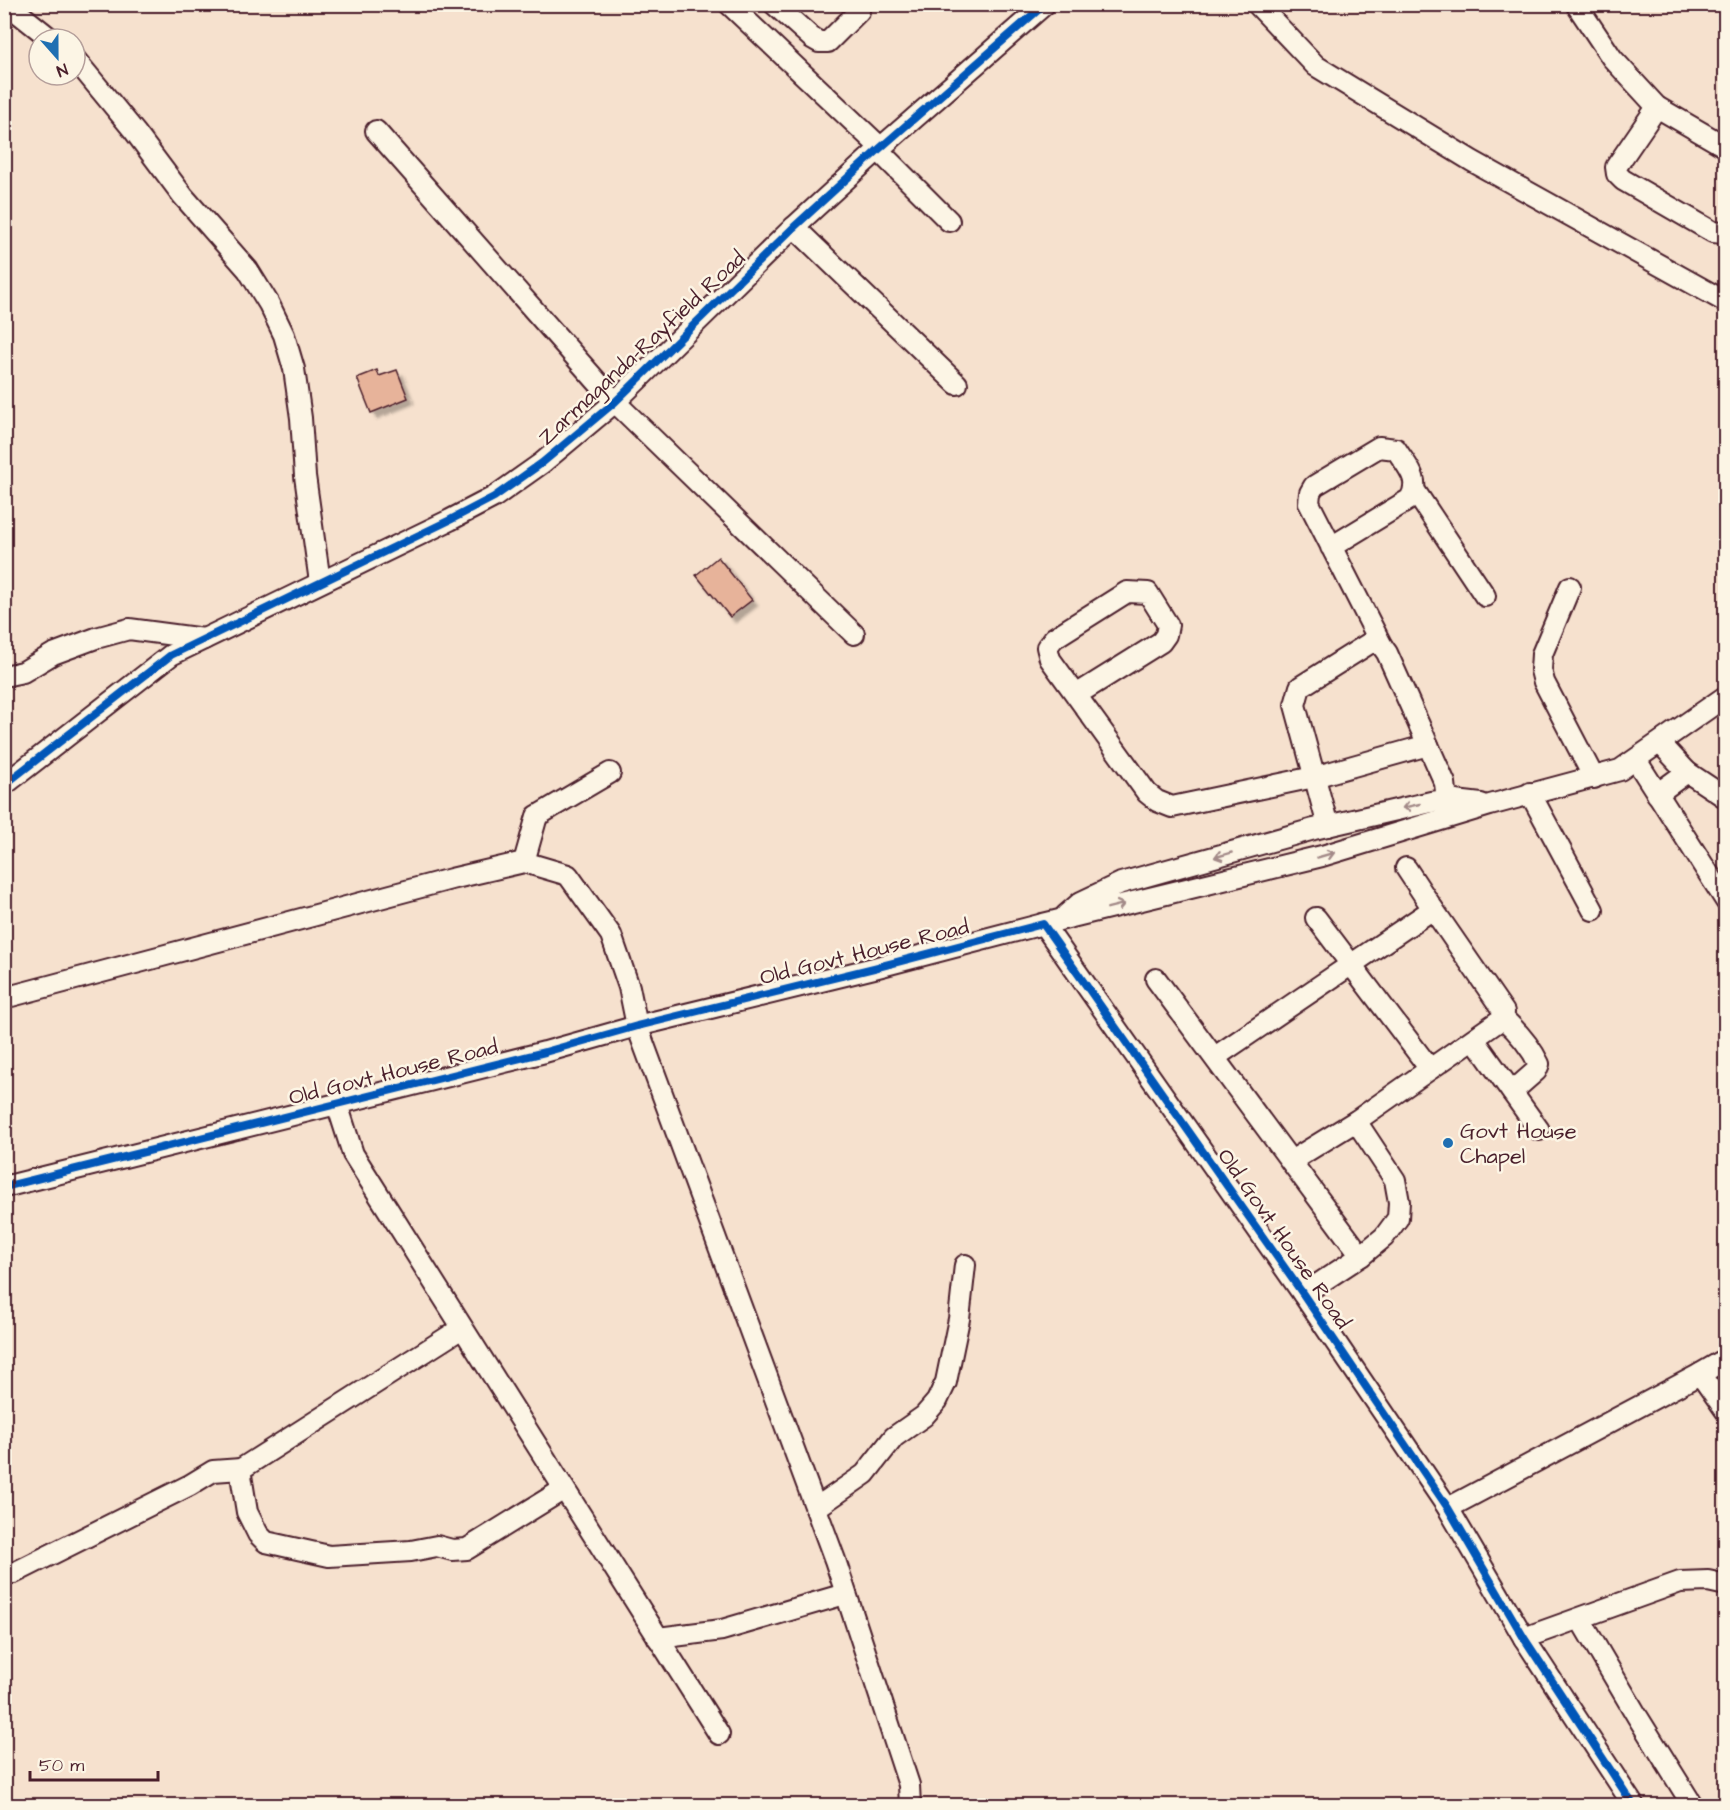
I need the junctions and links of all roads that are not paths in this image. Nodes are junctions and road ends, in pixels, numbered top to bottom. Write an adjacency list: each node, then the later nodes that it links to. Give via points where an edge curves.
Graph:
1 (729, 4): 13 (street)
2 (774, 4): 3 (street, via 812,38 828,42 859,11)
3 (857, 4)
4 (1045, 4): 13 (street, Zarmaganda-Rayfield Road)
5 (1257, 4): 17 (street, via 1316,66 1472,161)
6 (1576, 4): 10 (street, via 1612,58)
7 (9, 5): 8 (street)
8 (36, 27)
9 (87, 74): 22 (street, via 183,196 248,270 270,304 294,369)
10 (1657, 107): 12 (street); 16 (street, via 1616,167 1617,174 1713,232)
11 (376, 131): 19 (street)
12 (1725, 147)
13 (879, 149): 14 (street); 15 (street, Zarmaganda-Rayfield Road)
14 (949, 221)
15 (794, 227): 18 (street); 19 (street, Zarmaganda-Rayfield Road)
16 (1725, 231)
17 (1725, 302)
18 (957, 384)
19 (615, 402): 22 (street, Zarmaganda-Rayfield Road, via 543,463 494,497); 25 (street)
20 (1415, 491): 21 (street, via 1410,499); 21 (street, via 1415,481 1396,448 1387,447 1379,447 1314,486 1309,503); 24 (street)
21 (1331, 547): 27 (street)
22 (320, 582): 26 (street, Zarmaganda-Rayfield Road)
23 (1570, 587): 37 (street, via 1542,654 1541,670)
24 (1485, 596)
25 (854, 634)
26 (204, 639): 28 (street, via 129,629 96,638 54,654 23,672); 38 (street, Zarmaganda-Rayfield Road, via 171,655)
27 (1382, 646): 32 (street); 36 (street, via 1373,641 1300,687 1295,705)
28 (4, 676)
29 (1076, 695): 29 (street, via 1050,659 1047,647 1054,638 1127,592 1148,593 1168,625 1166,635 1161,642); 36 (street, via 1147,793 1172,807)
30 (1725, 696): 31 (street)
31 (1660, 743): 33 (street); 34 (street)
32 (1428, 745): 36 (street); 42 (street, via 1445,783)
33 (1636, 760): 37 (street); 40 (street)
34 (1687, 772): 40 (street); 41 (street)
35 (610, 773): 46 (street, via 537,816)
36 (1314, 777): 44 (street)
37 (1594, 778): 39 (street)
38 (4, 785)
39 (1530, 793): 43 (street); 51 (street)
40 (1657, 794): 49 (street)
41 (1725, 798)
42 (1447, 800): 43 (street); 44 (street, one-way to 44)
43 (1490, 805): 47 (street, one-way to 43)
44 (1328, 825): 45 (street)
45 (1286, 837): 47 (street); 53 (street, one-way to 53, via 1121,883)
46 (524, 862): 56 (street); 58 (street, via 568,875 611,935 629,987)
47 (1293, 863): 53 (street, one-way to 47)
48 (1406, 868): 50 (street)
49 (1725, 901)
50 (1433, 909): 54 (street); 57 (street, via 1504,1012)
51 (1593, 910)
52 (1316, 918): 54 (street)
53 (1051, 922): 58 (street, Old Govt House Road); 70 (street, Old Govt House Road)
54 (1352, 965): 60 (street); 61 (street)
55 (1156, 979): 60 (street)
56 (4, 998)
57 (1503, 1018): 59 (street); 62 (street, via 1539,1064)
58 (637, 1026): 63 (street, Old Govt House Road); 77 (street)
59 (1474, 1039): 61 (street); 62 (street)
60 (1215, 1057): 66 (street)
61 (1430, 1069): 64 (street)
62 (1512, 1092): 65 (street)
63 (338, 1104): 67 (street, Old Govt House Road); 71 (street, via 353,1154)
64 (1356, 1121): 66 (street); 68 (street, via 1395,1180 1399,1202 1398,1218 1384,1237)
65 (1539, 1130)
66 (1291, 1161): 68 (street)
67 (4, 1187)
68 (1361, 1256): 70 (street)
69 (965, 1264): 77 (street, via 959,1319 946,1382 937,1401 924,1416 894,1437 865,1474)
70 (1303, 1294): 78 (street, Old Govt House Road)
71 (462, 1328): 75 (street); 76 (street)
72 (1725, 1359): 73 (street)
73 (1700, 1374): 74 (street); 78 (street)
74 (1725, 1411)
75 (240, 1469): 76 (street, via 247,1512 258,1534 267,1542 329,1556 436,1546 467,1549); 79 (street, via 213,1471)
76 (564, 1490): 83 (street)
77 (816, 1508): 81 (street)
78 (1448, 1508): 84 (street, Old Govt House Road)
79 (14, 1573)
80 (1725, 1585): 82 (street, via 1680,1582)
81 (845, 1594): 83 (street, via 722,1630); 86 (street, via 909,1785)
82 (1580, 1619): 84 (street); 88 (street)
83 (658, 1638): 85 (street)
84 (1524, 1638): 87 (street, Old Govt House Road)
85 (719, 1734)
86 (910, 1806)
87 (1634, 1806)
88 (1693, 1806)

